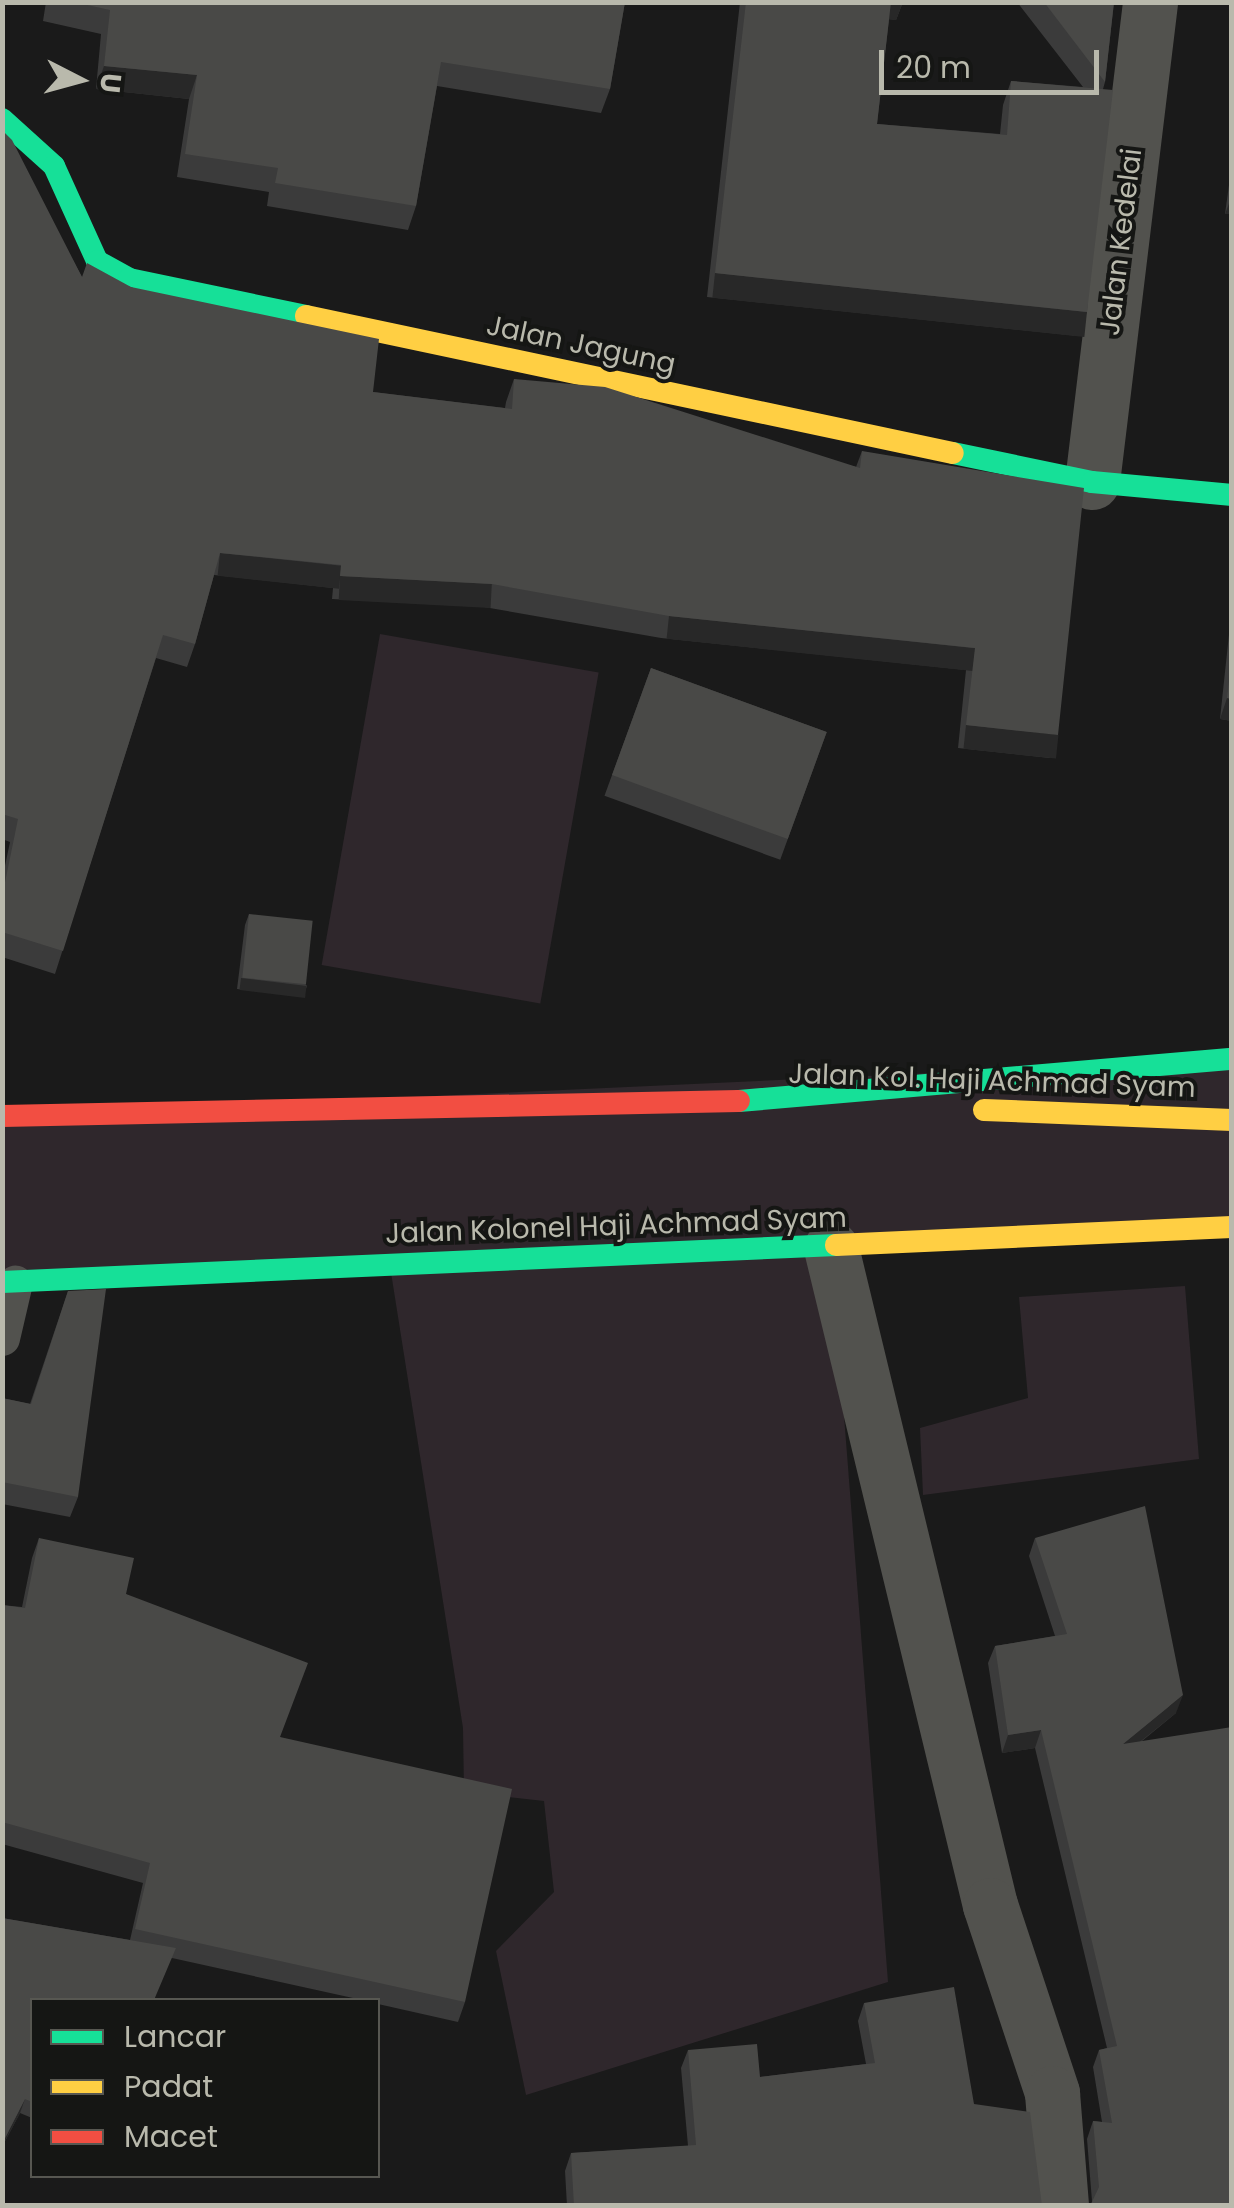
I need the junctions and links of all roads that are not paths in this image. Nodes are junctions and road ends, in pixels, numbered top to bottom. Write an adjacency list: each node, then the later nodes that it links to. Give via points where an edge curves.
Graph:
1 (1150, 2): 3 (street, Jalan Kedelai)
2 (2, 119): 3 (main road, Jalan Jagung, via 54,166 77,233 97,261 130,279)
3 (1092, 482): 4 (main road, Jalan Jagung)
4 (1232, 495)
5 (1232, 1060): 6 (main road)
6 (751, 1101): 7 (main road); 8 (main road, Jalan Kol. Haji Achmad Syam)
7 (2, 1116)
8 (1232, 1120)
9 (1232, 1227): 10 (main road, Jalan Kolonel Haji Achmad Syam)
10 (831, 1248): 11 (main road, Jalan Kolonel Haji Achmad Syam); 13 (street, via 990,1905 1052,2092)
11 (9, 1282): 12 (lane)
12 (2, 1338)
13 (1062, 2206)

